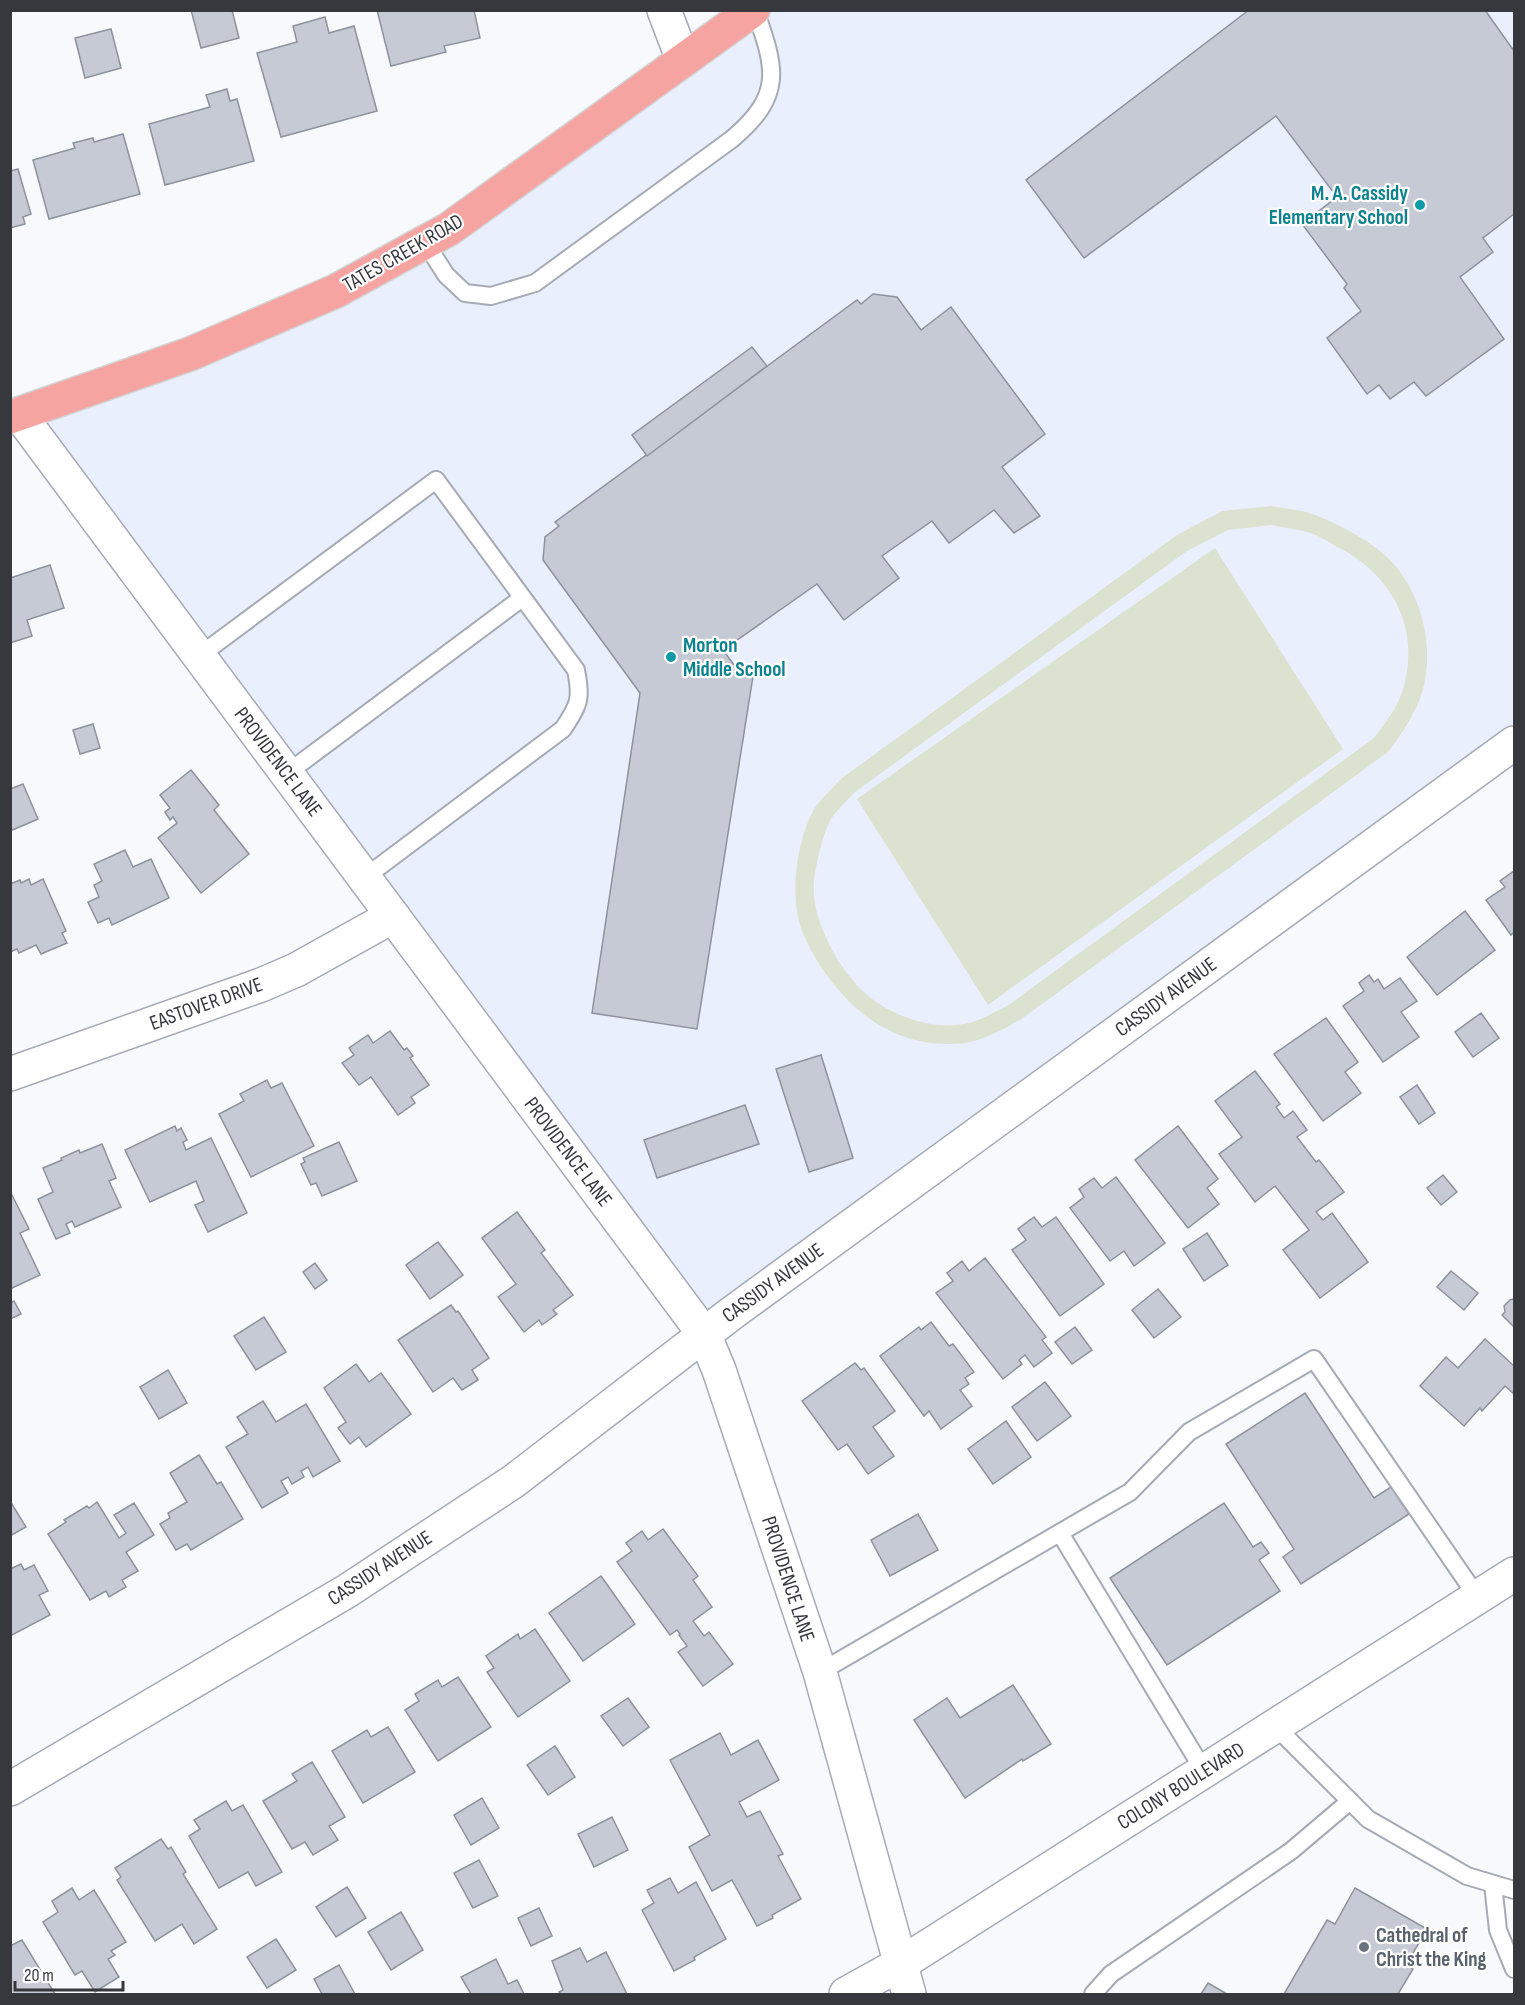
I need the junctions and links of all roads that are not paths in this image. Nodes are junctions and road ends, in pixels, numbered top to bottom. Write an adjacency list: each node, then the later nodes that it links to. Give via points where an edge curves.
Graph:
1 (664, 10): 3 (street)
2 (754, 10): 3 (main road, TATES CREEK ROAD); 4 (lane, via 770,53 772,80 760,112 732,139 535,283 491,296 465,293 446,275)
3 (683, 60): 4 (main road, TATES CREEK ROAD, via 511,186)
4 (425, 242): 5 (main road, TATES CREEK ROAD, via 336,291 190,354)
5 (15, 416): 7 (street, PROVIDENCE LANE)
6 (522, 598): 7 (lane, via 436,480); 9 (lane); 10 (lane, via 576,670 580,690 576,709 563,729)
7 (199, 656): 9 (street, PROVIDENCE LANE)
8 (1515, 743): 13 (street, CASSIDY AVENUE)
9 (286, 774): 10 (street, PROVIDENCE LANE)
10 (364, 878): 11 (street, PROVIDENCE LANE)
11 (393, 916): 12 (street, EASTOVER DRIVE, via 261,985); 13 (street, PROVIDENCE LANE)
12 (10, 1074)
13 (704, 1334): 17 (street, PROVIDENCE LANE); 20 (street, CASSIDY AVENUE, via 513,1481 357,1585)
14 (1059, 1533): 16 (lane, via 1130,1492 1190,1432 1314,1359); 17 (lane); 19 (lane)
15 (1515, 1574): 16 (street, COLONY BOULEVARD)
16 (1478, 1598): 18 (street, COLONY BOULEVARD)
17 (820, 1672): 24 (street, PROVIDENCE LANE)
18 (1275, 1726): 19 (street, COLONY BOULEVARD); 21 (lane)
19 (1204, 1772): 24 (street, COLONY BOULEVARD)
20 (10, 1790)
21 (1350, 1801): 22 (lane, via 1368,1819 1467,1876); 28 (lane, via 1291,1851 1111,1974)
22 (1492, 1884): 23 (lane); 25 (lane, via 1498,1930)
23 (1515, 1890)
24 (902, 1963): 26 (street, COLONY BOULEVARD); 27 (street, PROVIDENCE LANE)
25 (1515, 1970)
26 (846, 1995)
27 (909, 1995)
28 (1093, 1995)

